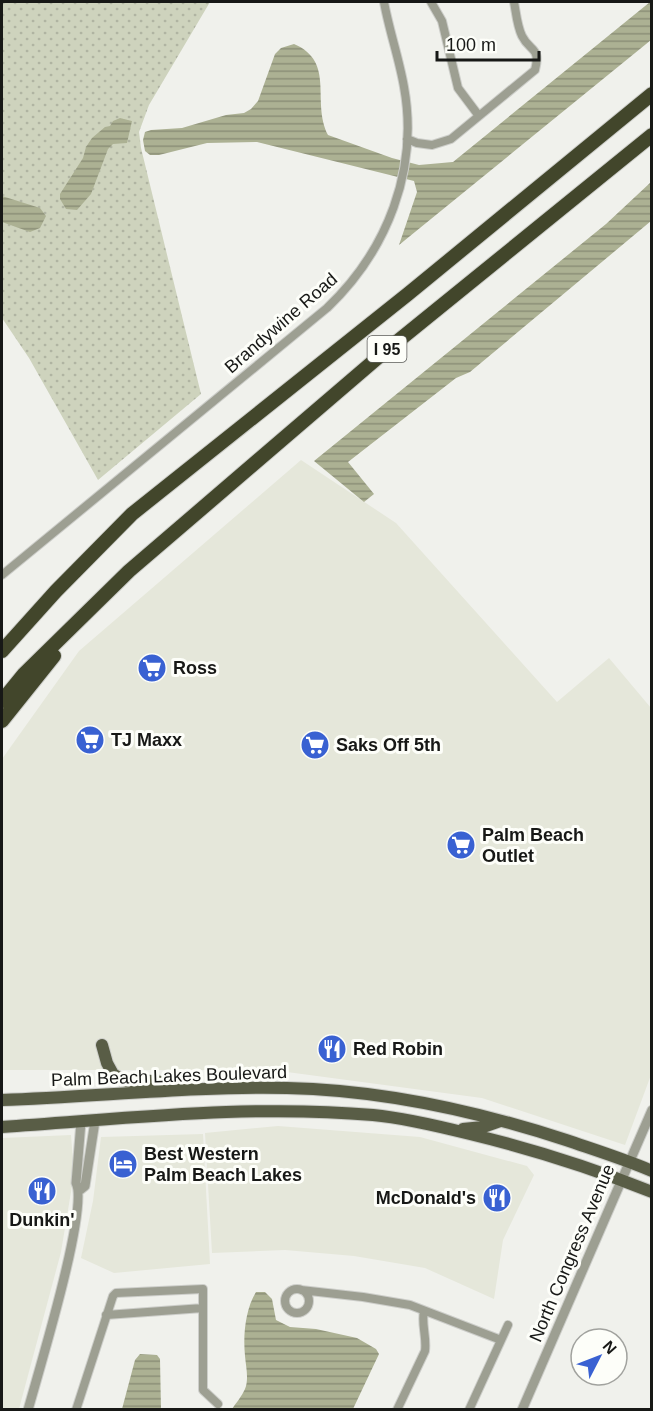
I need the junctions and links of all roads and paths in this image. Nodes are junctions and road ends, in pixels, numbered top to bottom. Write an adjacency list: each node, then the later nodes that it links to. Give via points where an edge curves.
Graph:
1 (384, 2): 7 (street, Brandywine Road, via 404,88)
2 (431, 2): 5 (street, via 442,21 458,88)
3 (514, 2): 5 (street, via 522,36 537,55 535,70)
4 (651, 94): 10 (highway, I 95, via 132,514)
5 (479, 116): 7 (street, via 442,143 427,145)
6 (651, 135): 8 (highway, I 95, via 382,354)
7 (407, 139): 9 (street, Brandywine Road, via 402,180 392,213 376,248 354,280)
8 (129, 571): 13 (highway, I 95); 14 (highway)
9 (2, 575)
10 (22, 629): 11 (highway); 12 (highway, I 95)
11 (2, 641)
12 (2, 651)
13 (2, 700)
14 (2, 721)
15 (102, 1045): 16 (main road, via 113,1074 124,1081 156,1081)
16 (185, 1090): 17 (main road, Palm Beach Lakes Boulevard); 20 (main road, Palm Beach Lakes Boulevard, via 286,1088 343,1093 426,1104)
17 (2, 1100)
18 (651, 1110): 24 (street, North Congress Avenue)
19 (95, 1121): 21 (main road); 23 (main road, via 308,1112 374,1115); 27 (street, via 85,1186)
20 (501, 1121): 23 (main road, via 477,1128); 24 (main road, Palm Beach Lakes Boulevard)
21 (81, 1122): 22 (main road); 27 (street, via 76,1183)
22 (2, 1127)
23 (449, 1129): 26 (main road, via 533,1150)
24 (630, 1161): 25 (main road, Palm Beach Lakes Boulevard); 26 (street, North Congress Avenue)
25 (651, 1171)
26 (622, 1180): 28 (main road); 40 (street, North Congress Avenue)
27 (80, 1190): 36 (street, via 62,1286)
28 (651, 1192)
29 (301, 1290): 31 (street, via 410,1305)
30 (203, 1308): 32 (street); 32 (street, via 203,1289 116,1293); 35 (street, via 203,1390)
31 (424, 1311): 34 (street); 38 (street, via 425,1351)
32 (106, 1315): 37 (street)
33 (508, 1325): 34 (street)
34 (501, 1340): 39 (street)
35 (218, 1404)
36 (28, 1410)
37 (76, 1410)
38 (397, 1410)
39 (469, 1410)
40 (522, 1410)

